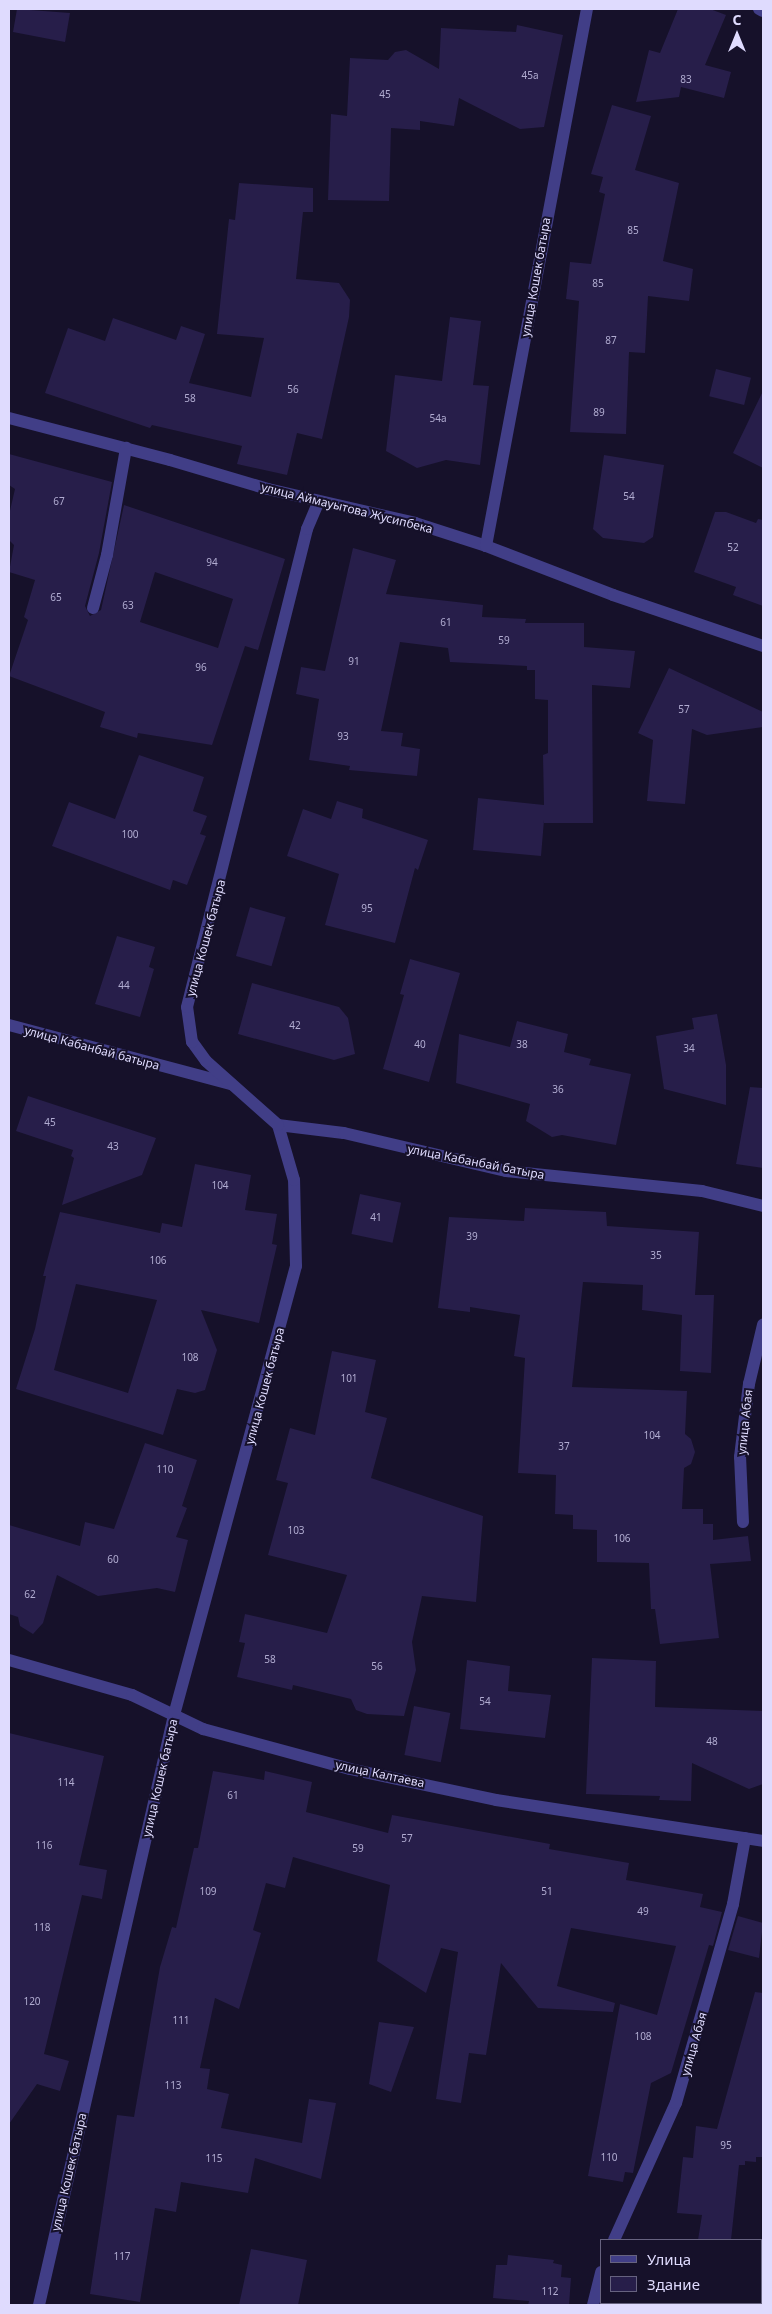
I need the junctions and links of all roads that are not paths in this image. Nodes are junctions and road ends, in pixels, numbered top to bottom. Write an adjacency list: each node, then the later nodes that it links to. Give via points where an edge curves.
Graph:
1 (587, 9): 7 (street, улица Кошек батыра)
2 (759, 9): 3 (street)
3 (763, 11)
4 (9, 418): 5 (street, улица Аймауытова Жусипбека)
5 (126, 448): 6 (street, улица Аймауытова Жусипбека); 8 (street, via 109,546)
6 (319, 501): 7 (street, улица Аймауытова Жусипбека, via 415,523); 11 (street, улица Кошек батыра, via 308,529 187,1007 192,1042 206,1061)
7 (486, 546): 9 (street, улица Аймауытова Жусипбека, via 612,595)
8 (93, 608)
9 (763, 646)
10 (9, 1025): 11 (street, улица Кабанбай батыра)
11 (233, 1084): 12 (street, улица Кошек батыра)
12 (278, 1125): 13 (street, улица Кабанбай батыра, via 344,1133 506,1171 702,1191); 17 (street, улица Кошек батыра, via 294,1180 296,1266)
13 (763, 1206)
14 (763, 1325): 15 (street, улица Абая, via 749,1384 740,1457)
15 (744, 1522)
16 (9, 1660): 17 (street, улица Калтаева, via 132,1695)
17 (174, 1715): 18 (street, улица Калтаева, via 202,1729 350,1769 496,1800); 22 (street, улица Кошек батыра)
18 (745, 1838): 19 (street, улица Калтаева); 20 (street, улица Абая, via 733,1904 676,2103)
19 (763, 1841)
20 (614, 2239)
21 (600, 2277): 23 (street)
22 (39, 2305)
23 (594, 2305)

